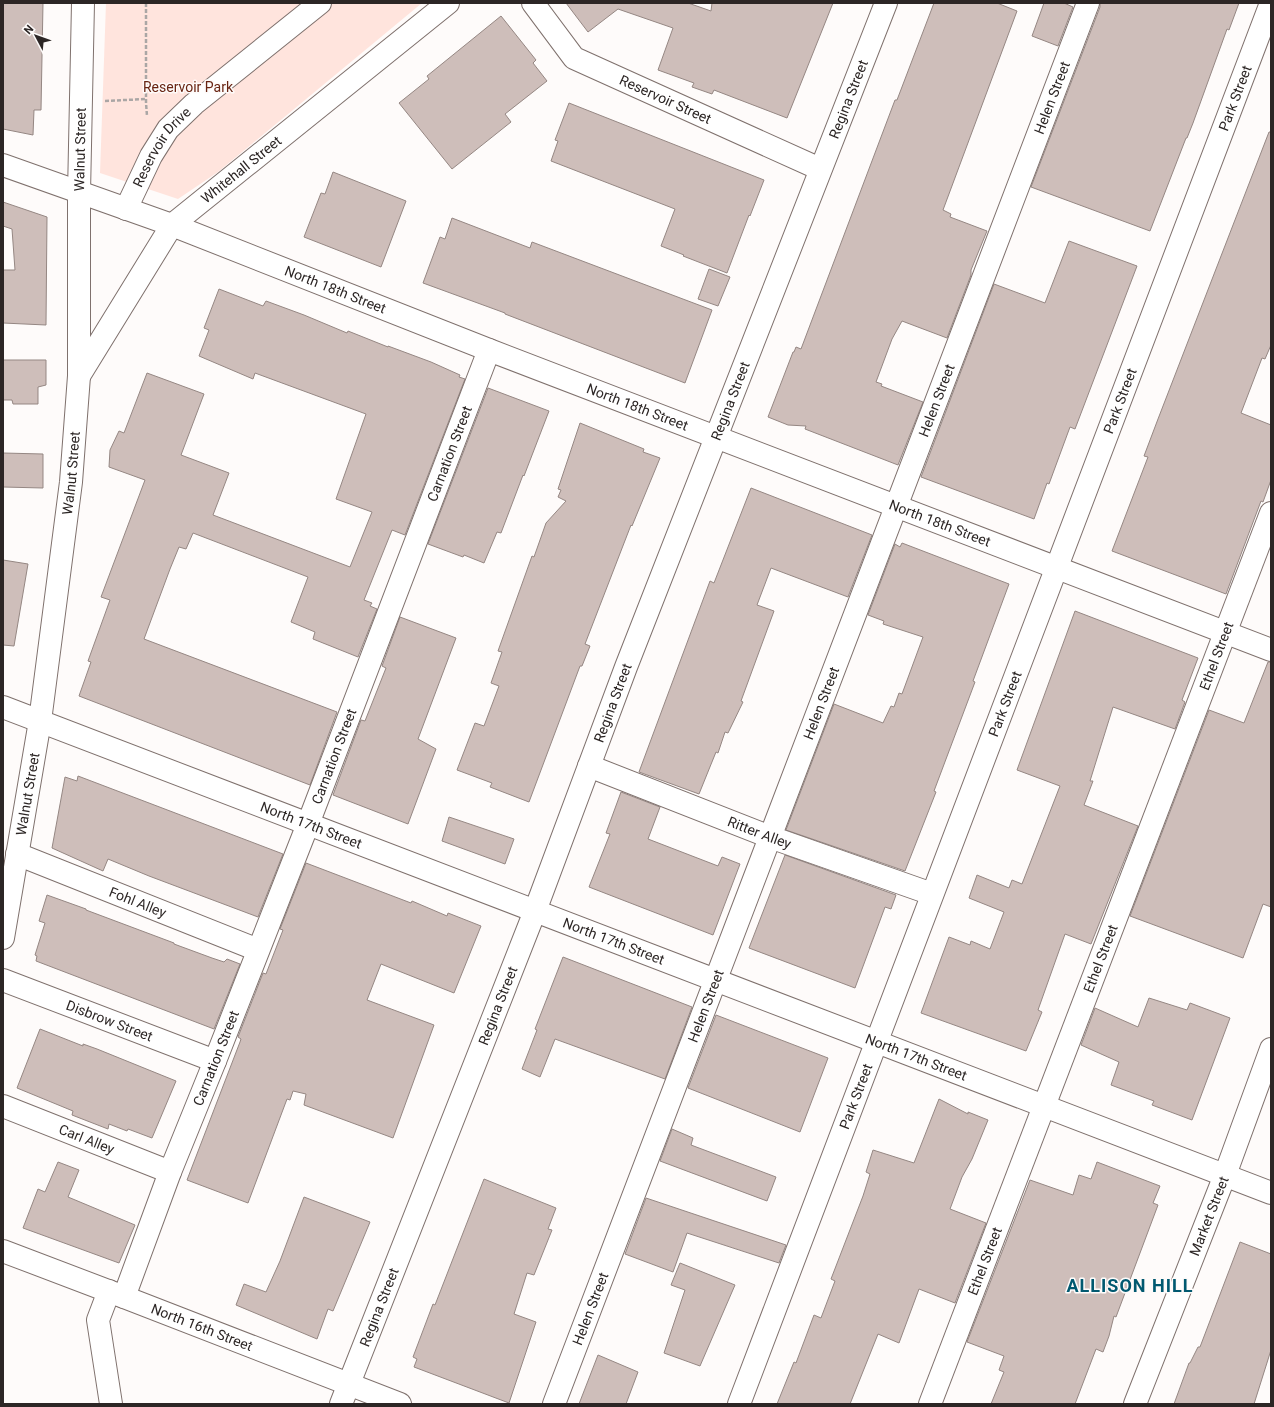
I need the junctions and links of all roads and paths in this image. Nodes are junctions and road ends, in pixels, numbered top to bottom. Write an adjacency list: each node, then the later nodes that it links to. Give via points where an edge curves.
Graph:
1 (82, 3): 14 (street, Walnut Street)
2 (146, 3): 9 (path)
3 (320, 3): 11 (street, Reservoir Drive, via 194,104 168,129)
4 (448, 3): 16 (street, Whitehall Street)
5 (533, 3): 13 (street, Reservoir Street, via 574,58)
6 (886, 3): 13 (street, Regina Street)
7 (1088, 3): 20 (street, Helen Street)
8 (1271, 3): 22 (street, Park Street)
9 (146, 99): 10 (path); 11 (path, via 149,136)
10 (103, 101)
11 (159, 144): 15 (street, Reservoir Drive)
12 (3, 165): 14 (street, North 18th Street)
13 (820, 169): 19 (street, Regina Street)
14 (78, 193): 15 (street, North 18th Street); 18 (street, Walnut Street)
15 (126, 209): 16 (street, North 18th Street)
16 (172, 225): 17 (street, North 18th Street); 18 (street, Whitehall Street)
17 (489, 350): 19 (street, North 18th Street); 28 (street, Carnation Street)
18 (79, 376): 26 (street, Walnut Street, via 71,482)
19 (716, 437): 20 (street, North 18th Street); 27 (street, Regina Street)
20 (896, 506): 22 (street, North 18th Street); 29 (street, Helen Street)
21 (1271, 513): 23 (street, Ethel Street)
22 (1056, 568): 23 (street, North 18th Street); 31 (street, Park Street)
23 (1225, 633): 24 (street, North 18th Street); 41 (street, Ethel Street)
24 (1271, 650)
25 (3, 707): 26 (street, North 17th Street)
26 (40, 721): 28 (street, North 17th Street); 30 (street, Walnut Street)
27 (589, 766): 29 (street, Ritter Alley); 32 (street, Regina Street)
28 (308, 824): 32 (street, North 17th Street); 34 (street, Carnation Street)
29 (770, 837): 31 (street, Ritter Alley); 36 (street, Helen Street)
30 (17, 854): 33 (street, Walnut Street); 34 (street, Fohl Alley)
31 (932, 894): 37 (street, Park Street)
32 (535, 911): 36 (street, North 17th Street); 47 (street, Regina Street)
33 (3, 938)
34 (258, 950): 39 (street, Carnation Street)
35 (3, 980): 39 (street, Disbrow Street)
36 (716, 980): 37 (street, North 17th Street); 50 (street, Helen Street)
37 (877, 1042): 41 (street, North 17th Street); 51 (street, Park Street)
38 (1271, 1049): 43 (street, Market Street)
39 (215, 1061): 42 (street, Carnation Street)
40 (3, 1106): 42 (street, Carl Alley)
41 (1044, 1106): 43 (street, North 17th Street); 52 (street, Ethel Street)
42 (170, 1172): 46 (street, Carnation Street)
43 (1225, 1175): 44 (street, North 17th Street); 53 (street, Market Street)
44 (1271, 1193)
45 (3, 1251): 46 (street, North 16th Street)
46 (116, 1294): 47 (street, North 16th Street, via 322,1373); 48 (street, Carnation Street, via 98,1320)
47 (345, 1394): 49 (street, North 16th Street)
48 (112, 1404)
49 (400, 1404)
50 (554, 1404)
51 (739, 1404)
52 (930, 1404)
53 (1135, 1404)

